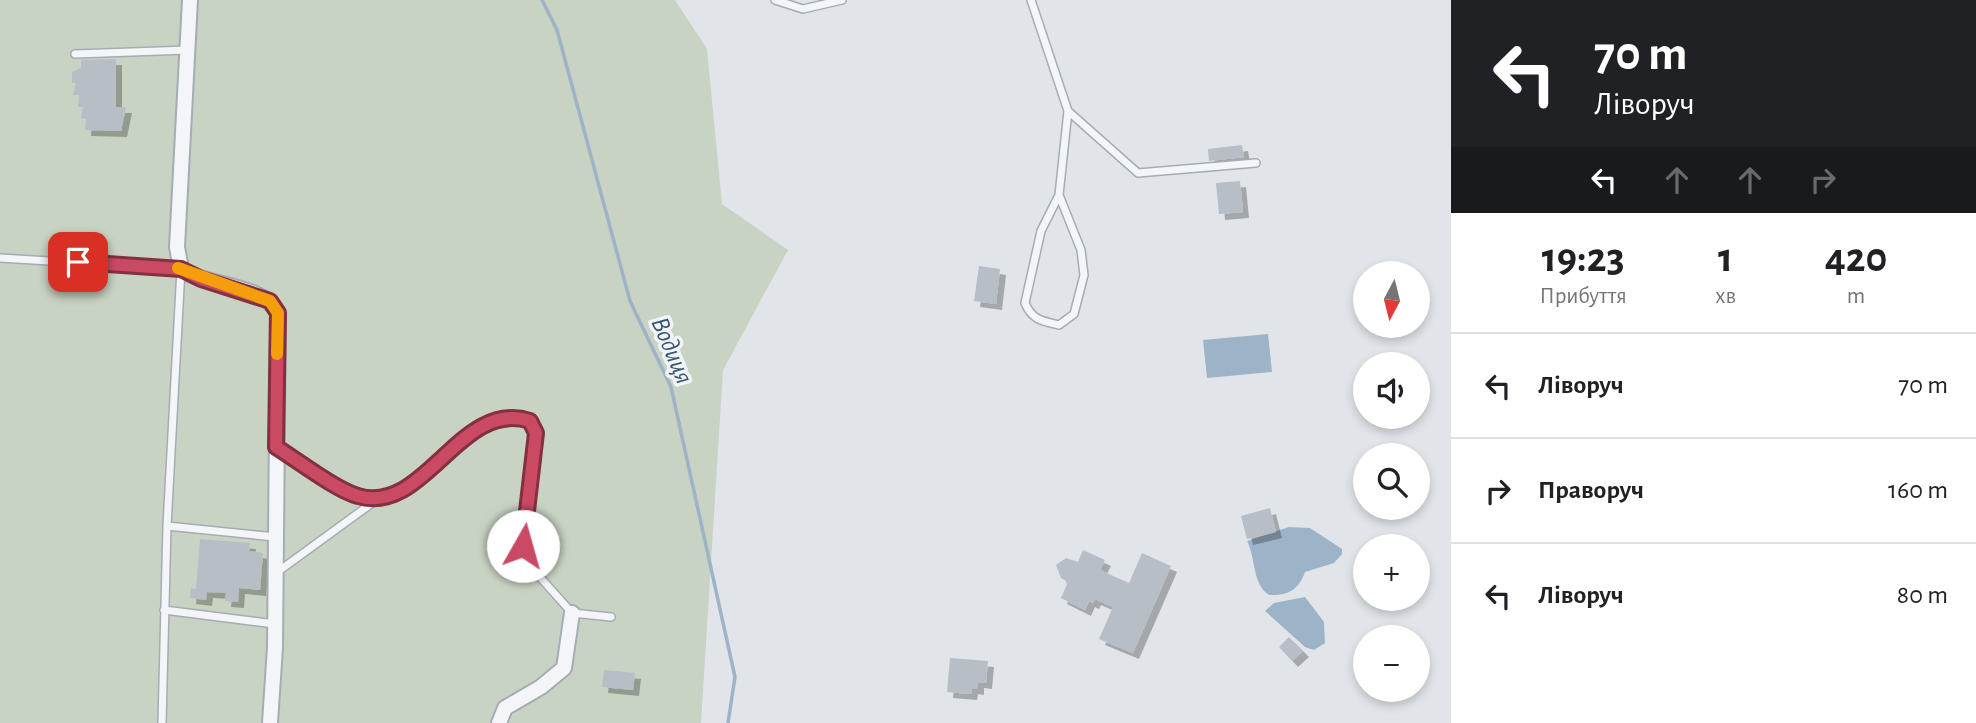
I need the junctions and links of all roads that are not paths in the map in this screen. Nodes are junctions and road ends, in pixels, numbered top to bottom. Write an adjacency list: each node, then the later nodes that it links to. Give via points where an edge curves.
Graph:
1 (190, 0): 7 (street)
2 (775, 0): 6 (lane)
3 (811, 0): 6 (lane)
4 (842, 0): 6 (lane)
5 (1031, 0): 9 (lane)
6 (803, 9)
7 (188, 50): 8 (lane); 13 (street, via 177,247)
8 (75, 54)
9 (1068, 111): 10 (lane, via 1138,173); 11 (lane)
10 (1256, 163)
11 (1059, 195): 11 (lane, via 1041,231 1025,303 1037,320 1059,325 1074,314 1084,275 1081,250)
12 (0, 258): 13 (lane)
13 (181, 269): 14 (street, via 264,297 275,307); 16 (lane)
14 (276, 447): 15 (lane, via 356,496); 17 (street)
15 (379, 498): 18 (lane); 20 (lane, via 409,485 477,428 517,416 530,421 536,433 523,546 539,576)
16 (167, 526): 17 (lane); 19 (lane)
17 (275, 537): 18 (street)
18 (275, 573): 22 (street)
19 (163, 610): 22 (lane); 23 (lane)
20 (572, 613): 21 (lane); 25 (street, via 564,668 505,708)
21 (611, 617)
22 (275, 624): 24 (street)
23 (162, 723)
24 (270, 723)
25 (499, 723)

